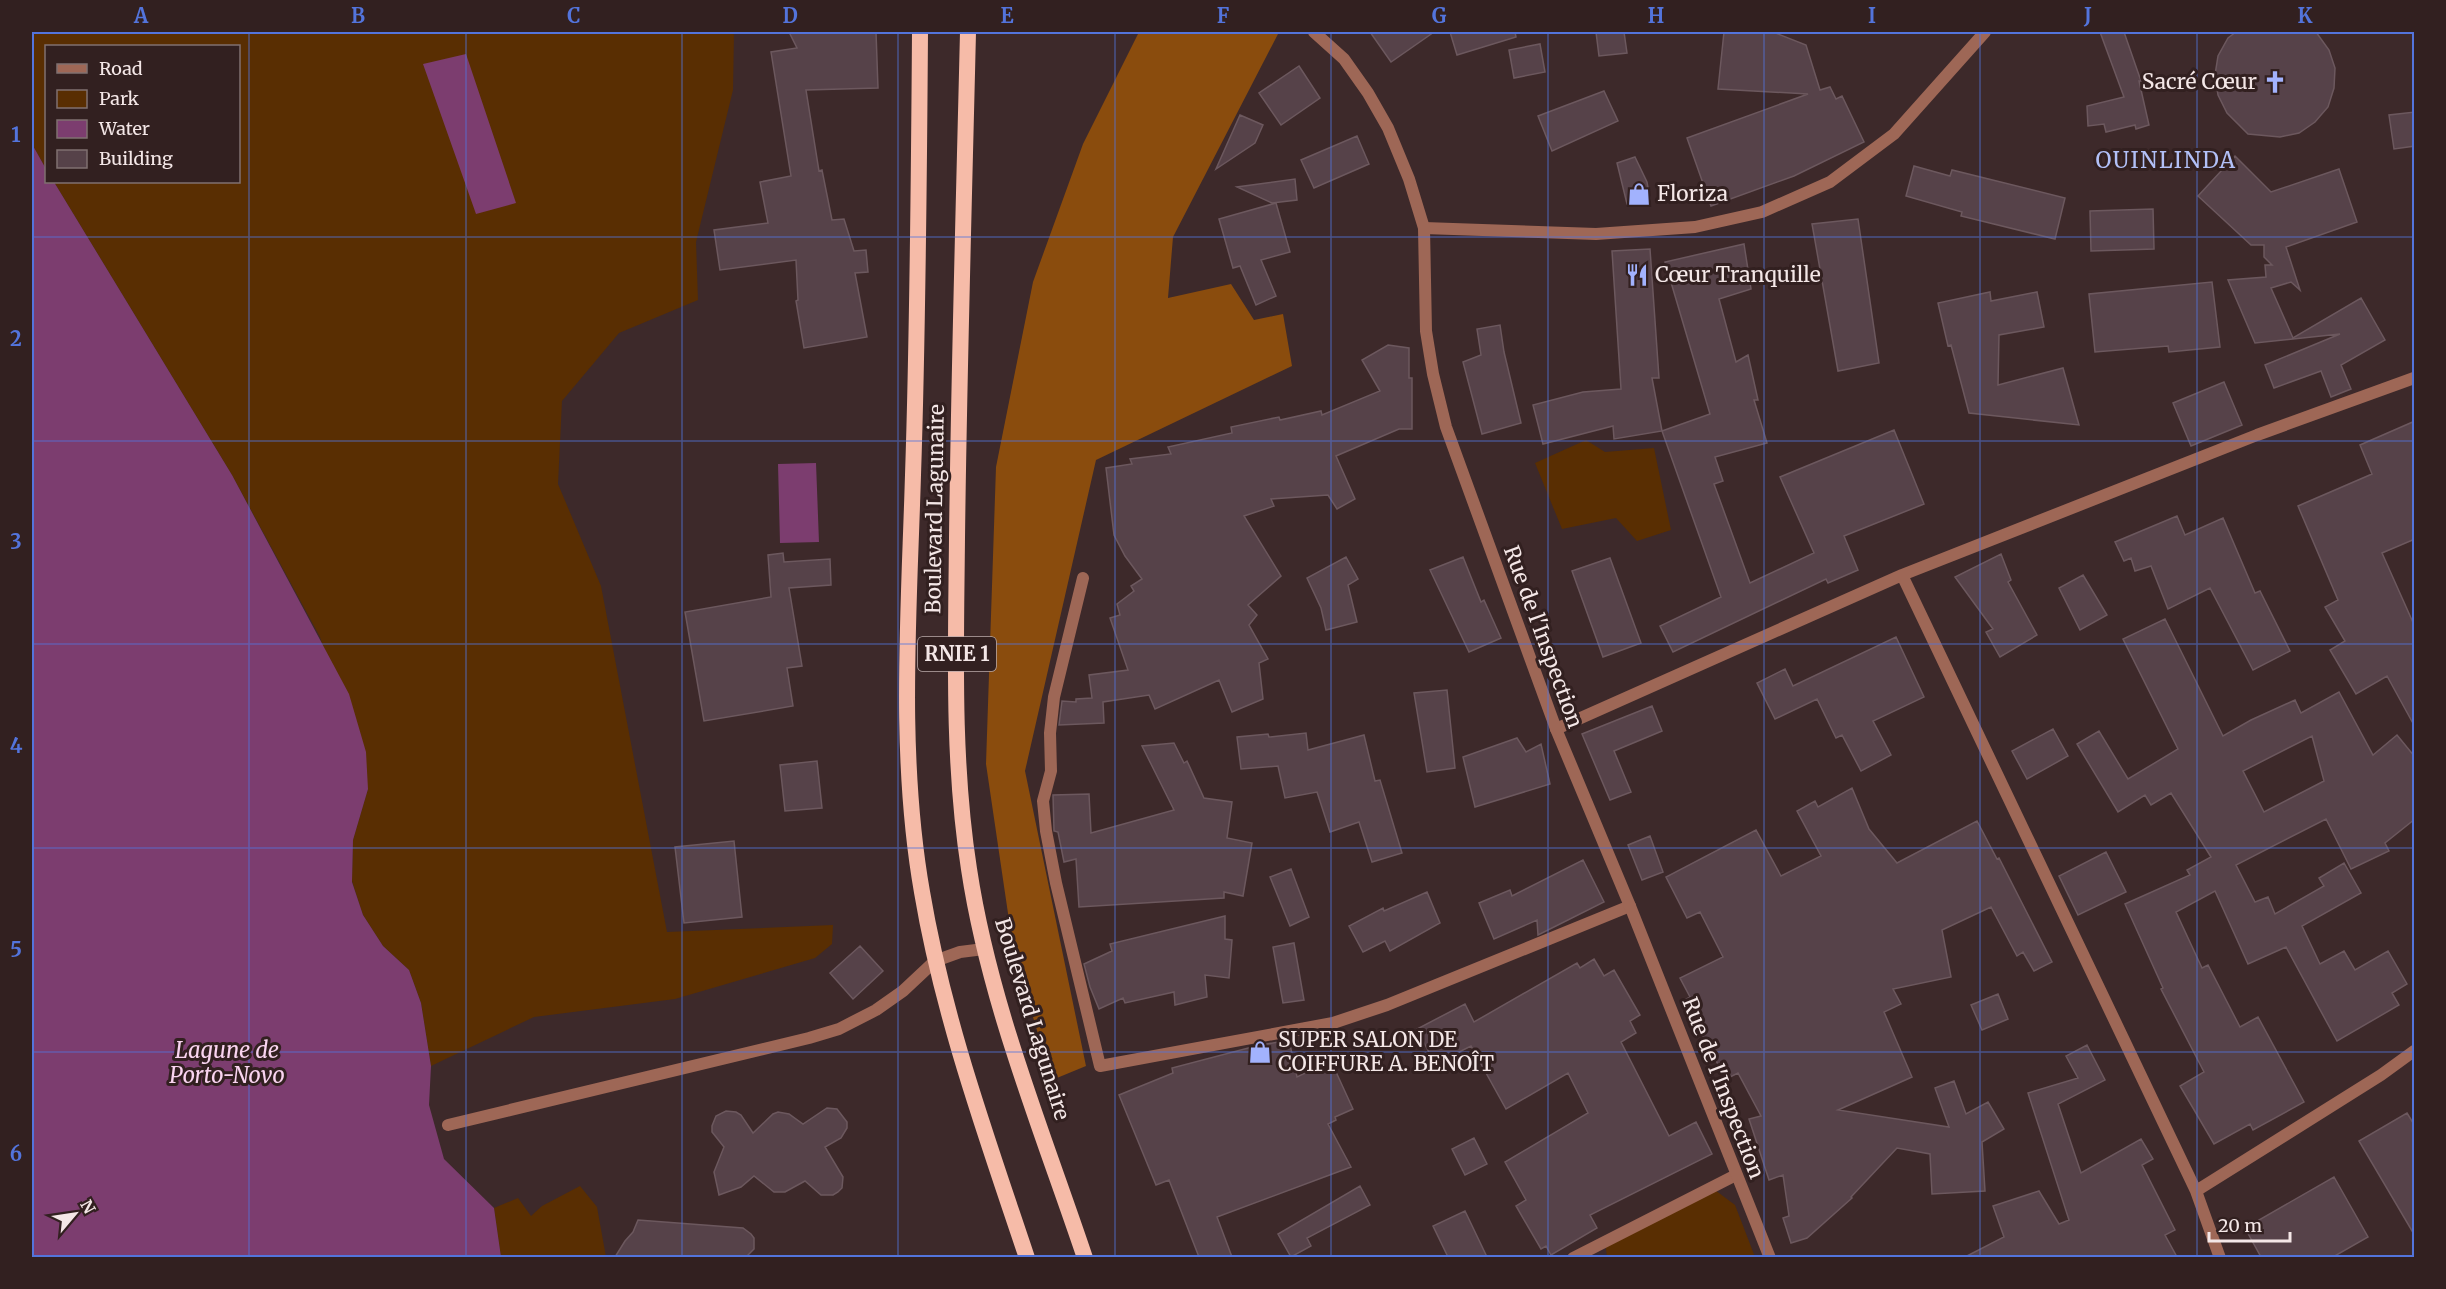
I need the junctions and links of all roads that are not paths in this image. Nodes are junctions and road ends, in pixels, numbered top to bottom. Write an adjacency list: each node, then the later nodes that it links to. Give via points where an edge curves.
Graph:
1 (920, 32): 12 (highway, Boulevard Lagunaire / RNIE 1, via 908,703 913,822)
2 (968, 32): 11 (highway, Boulevard Lagunaire / RNIE 1, via 958,432 958,751 963,827)
3 (1317, 32): 5 (street, Rue de l'Inspection, via 1344,59 1388,128)
4 (1985, 32): 5 (street, via 1885,142 1830,182 1762,212 1695,227 1596,234)
5 (1424, 228): 9 (street, Rue de l'Inspection, via 1426,332 1446,427)
6 (2415, 378): 7 (street, via 2257,435)
7 (1902, 575): 9 (street); 16 (street)
8 (1083, 578): 10 (street, via 1054,698 1050,733 1052,771 1043,801 1056,883 1100,1066 1333,1023 1387,1005)
9 (1556, 729): 10 (street, Rue de l'Inspection)
10 (1630, 906): 15 (street, Rue de l'Inspection)
11 (984, 950): 12 (street); 18 (highway, Boulevard Lagunaire / RNIE 1)
12 (935, 960): 14 (street, via 903,991 839,1029); 17 (highway, Boulevard Lagunaire / RNIE 1, via 985,1133)
13 (2415, 1051): 16 (street)
14 (448, 1125)
15 (1736, 1174): 19 (street); 20 (street, Rue de l'Inspection)
16 (2196, 1191): 21 (street)
17 (1027, 1257)
18 (1085, 1257)
19 (1572, 1257)
20 (1770, 1257)
21 (2220, 1257)

